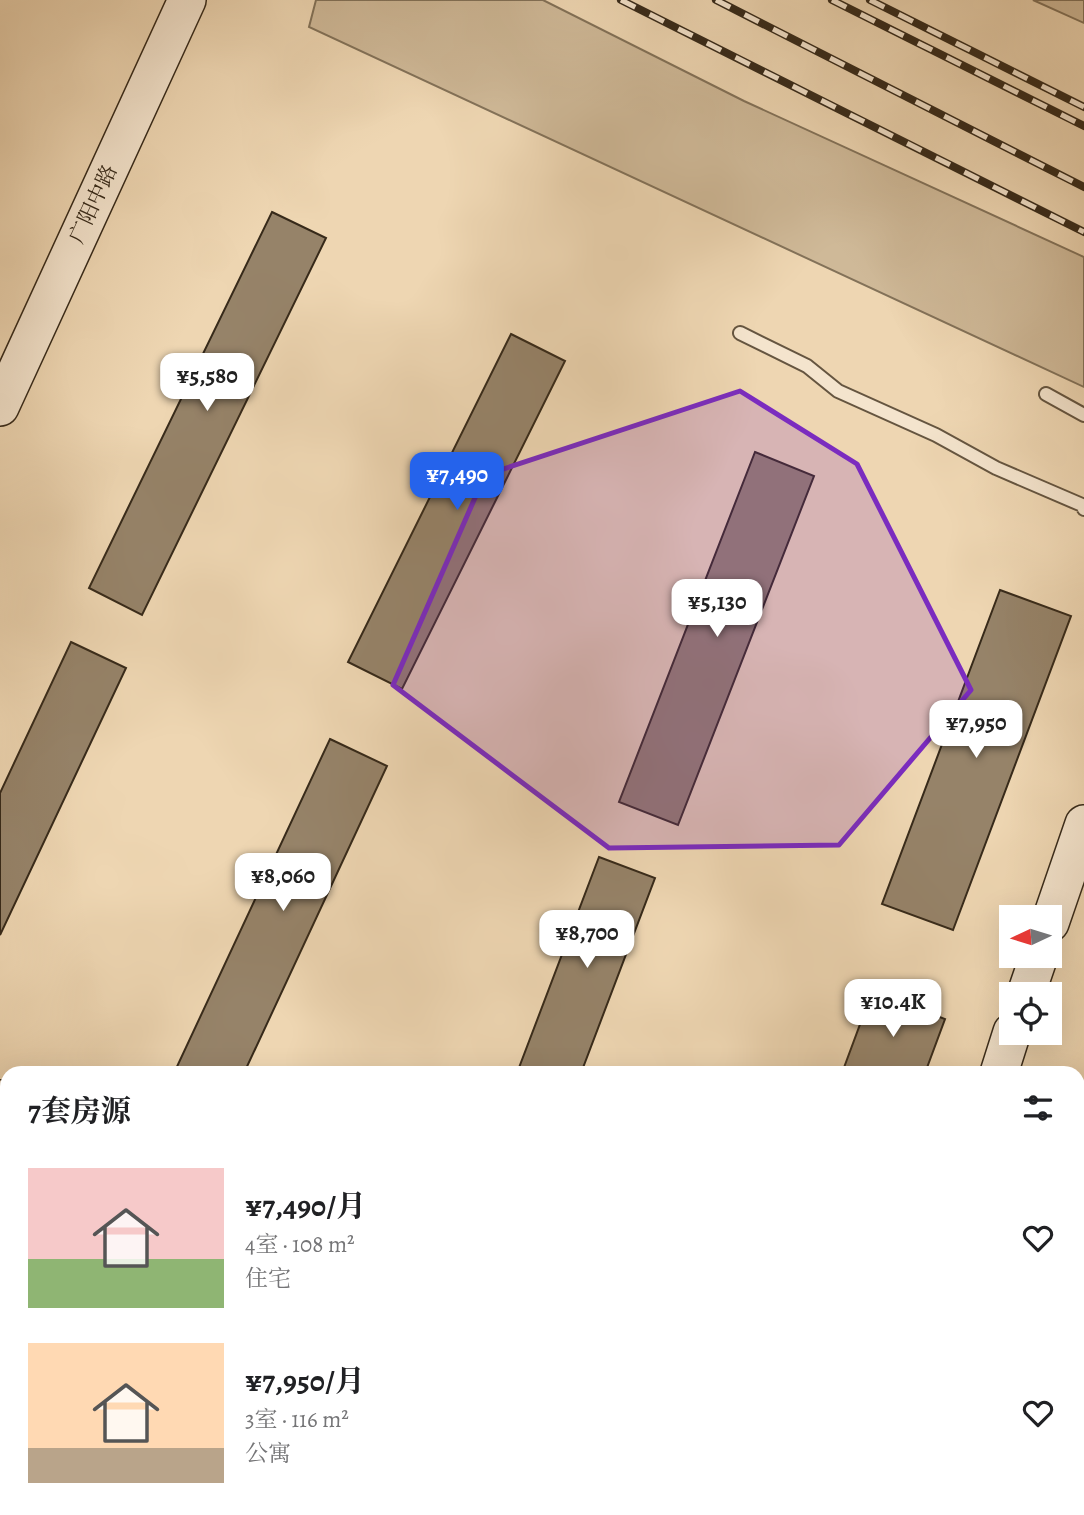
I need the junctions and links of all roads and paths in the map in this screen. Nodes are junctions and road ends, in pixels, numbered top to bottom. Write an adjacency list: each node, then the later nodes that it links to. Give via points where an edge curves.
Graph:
1 (187, 0): 4 (main road, 广阳中路)
2 (740, 332): 6 (lane, via 807,366 838,391)
3 (1046, 394): 5 (lane)
4 (0, 407)
5 (1084, 415)
6 (1084, 509)
7 (1084, 824): 8 (main road)
8 (1056, 905)
9 (1008, 1045): 10 (main road)
10 (1001, 1066)

